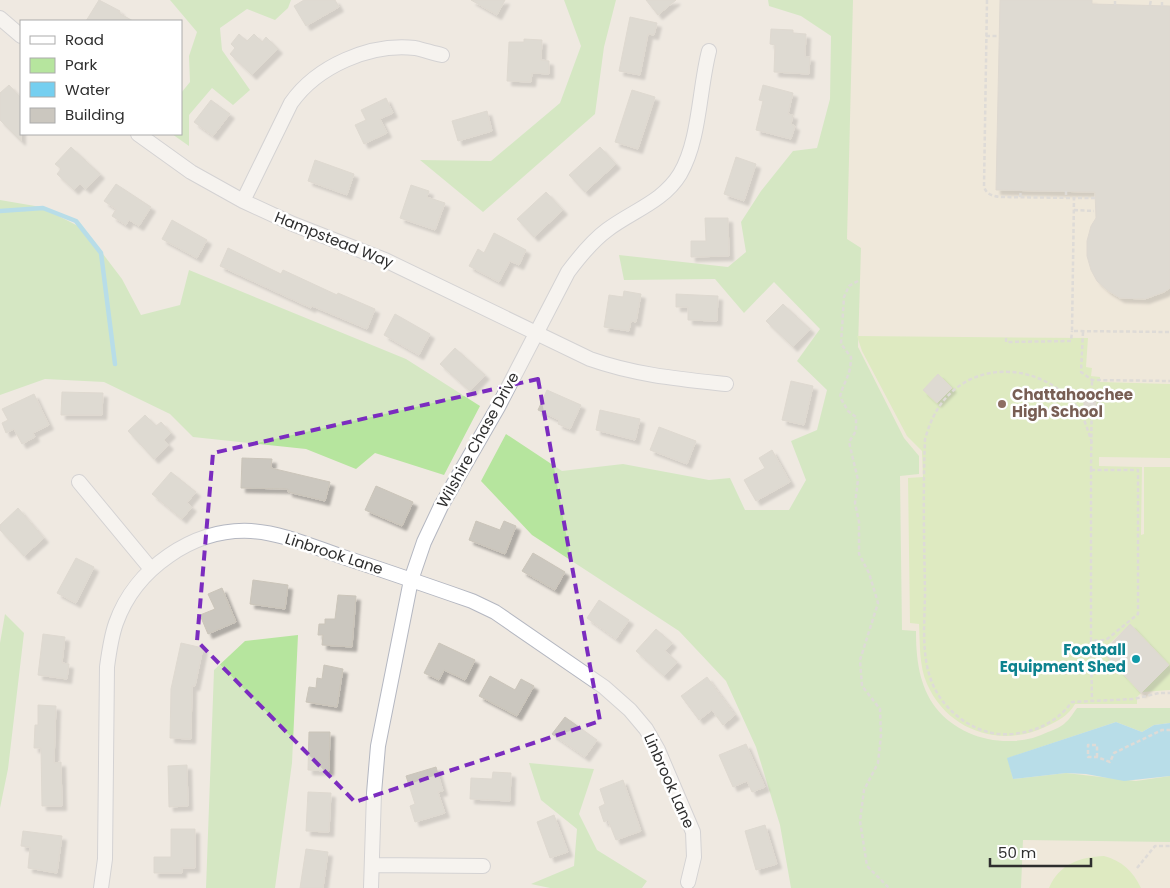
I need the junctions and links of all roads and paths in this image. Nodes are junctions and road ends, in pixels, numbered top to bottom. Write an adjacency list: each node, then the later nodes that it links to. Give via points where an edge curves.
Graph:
1 (987, 0): 10 (path)
2 (1115, 0): 5 (path)
3 (1151, 0): 6 (path)
4 (1162, 0): 7 (path)
5 (1115, 5)
6 (1150, 5)
7 (1162, 6)
8 (0, 18): 9 (street)
9 (20, 35)
10 (986, 36): 11 (path); 17 (path, via 984,187 992,196)
11 (999, 36)
12 (709, 51): 28 (street, Wilshire Chase Drive, via 692,144 679,174 658,198 608,229 582,252 568,272)
13 (442, 55): 21 (street, via 414,48 382,49 356,57 313,78 292,103)
14 (139, 135): 21 (street, Hampstead Way, via 191,172)
15 (1020, 191): 17 (path)
16 (1066, 191): 18 (path)
17 (1020, 197): 18 (path)
18 (1066, 198): 19 (path)
19 (1074, 198): 20 (path); 22 (path)
20 (1094, 198)
21 (243, 201): 28 (street, Hampstead Way, via 385,260)
22 (1074, 210): 23 (path); 25 (path)
23 (1094, 211)
24 (858, 281): 50 (path, via 849,286 844,297 841,344 852,357 852,372 840,397 856,417 856,432 849,442 858,480 855,503 859,522 859,554 878,603 860,660 862,686 880,709 881,735 878,763 864,790 860,821 867,866)
25 (1072, 331): 26 (path); 29 (path, via 1071,340 1006,342)
26 (1083, 332): 27 (path); 30 (path, via 1081,372)
27 (1170, 332)
28 (538, 333): 32 (street, Hampstead Way, via 590,359 620,369); 37 (street, Wilshire Chase Drive, via 441,506)
29 (1006, 338)
30 (1092, 380): 31 (path); 33 (path)
31 (1170, 381)
32 (726, 384)
33 (1092, 442): 34 (path); 40 (path, via 1082,415 1061,391 1036,377 1004,370 969,380 954,389 942,403 932,418 925,439 924,468 926,659 932,683 944,702 957,717 969,724 992,733 1016,734 1044,725 1064,713 1072,702)
34 (1091, 470): 38 (path); 38 (path, via 1138,470 1138,614 1106,640)
35 (80, 482): 36 (street)
36 (151, 569): 37 (street, Linbrook Lane, via 197,541 225,533 251,531 287,538); 48 (street, Linbrook Lane, via 125,603 110,644 105,859)
37 (411, 580): 44 (street, Wilshire Chase Drive, via 378,746); 47 (street, Linbrook Lane, via 495,612 604,687 630,710 658,750 693,832 694,857)
38 (1091, 641): 40 (path)
39 (1170, 693): 40 (path)
40 (1092, 702)
41 (1170, 730): 42 (path, via 1162,730 1114,753 1110,762)
42 (1097, 757): 42 (path, via 1097,745 1088,745 1088,757)
43 (1170, 846): 46 (path, via 1155,846)
44 (373, 865): 45 (street); 49 (street, Wilshire Chase Drive)
45 (483, 866)
46 (1137, 868)
47 (688, 882)
48 (101, 888)
49 (371, 888)
50 (889, 888)

